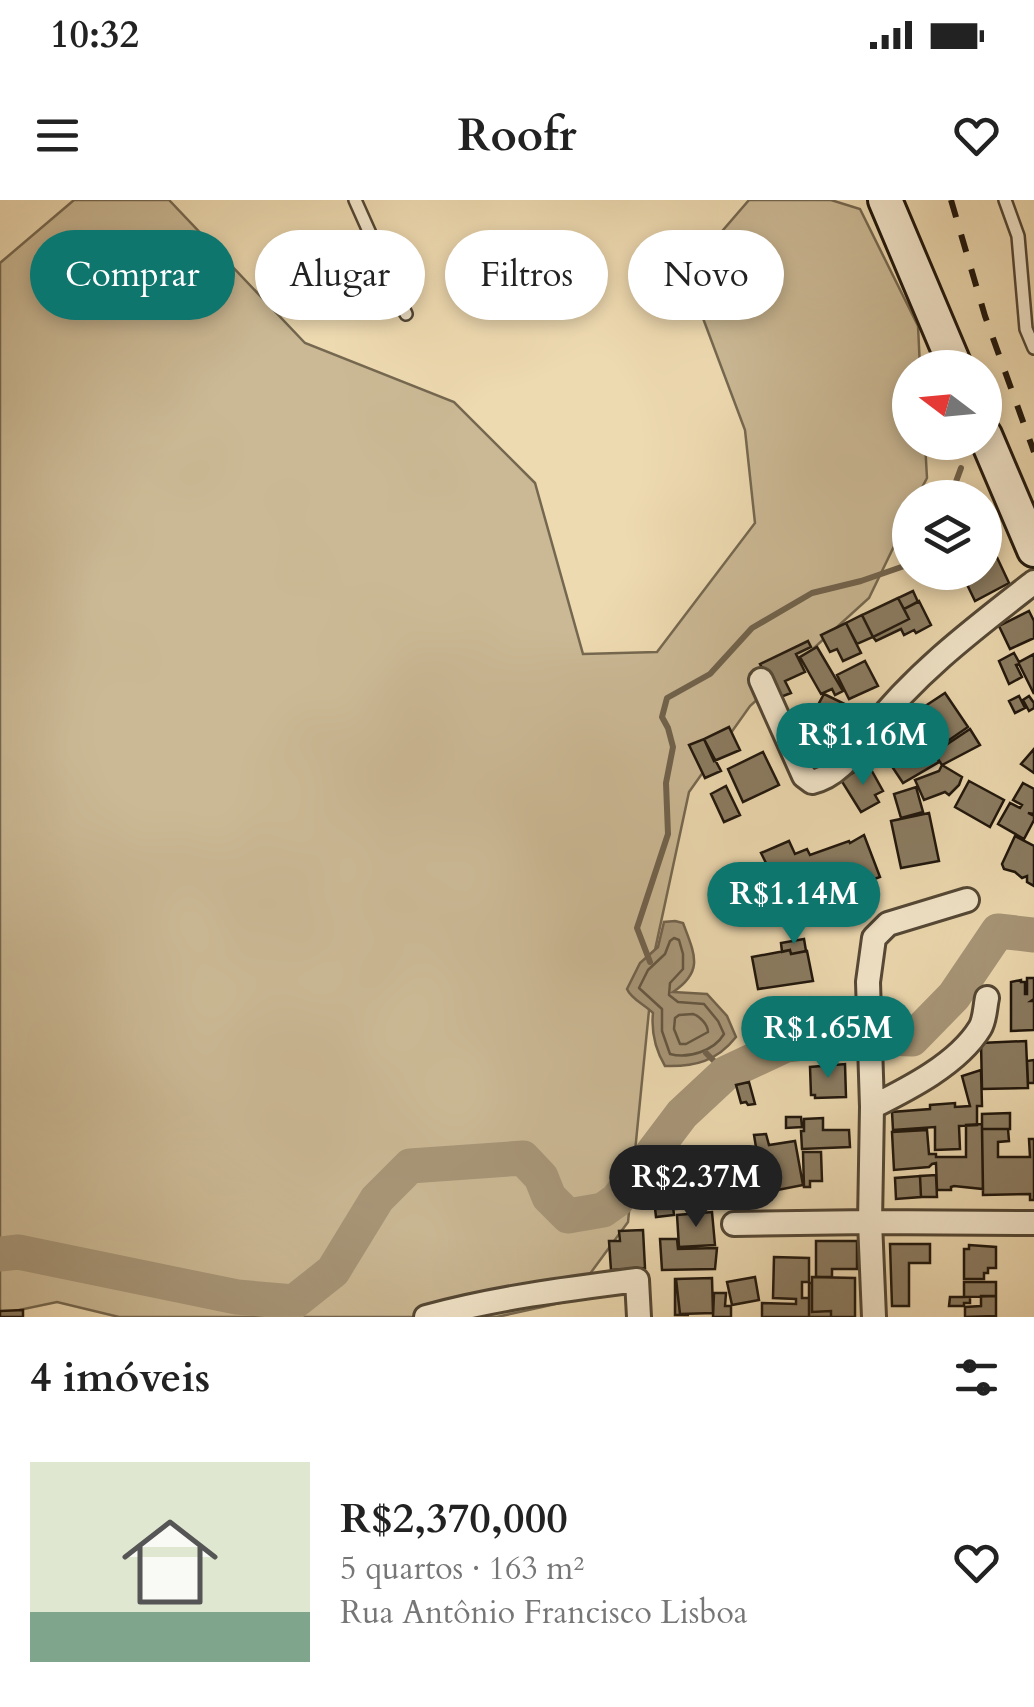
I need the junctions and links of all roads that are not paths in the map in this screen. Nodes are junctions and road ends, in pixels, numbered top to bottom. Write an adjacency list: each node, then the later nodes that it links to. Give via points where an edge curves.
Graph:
1 (355, 200): 4 (lane)
2 (885, 200): 6 (main road)
3 (1005, 200): 5 (lane, via 1018,236 1026,329)
4 (368, 230)
5 (1034, 348)
6 (948, 350)
7 (996, 460): 8 (main road)
8 (1034, 550)
9 (1034, 582): 10 (street, via 935,660 846,763 821,780 804,776)
10 (761, 680)
11 (967, 900): 13 (street, via 888,924 874,938 868,982)
12 (988, 998): 13 (street, via 981,1026 958,1053)
13 (872, 1107): 14 (street)
14 (870, 1222): 15 (street); 16 (street); 19 (street)
15 (1034, 1223)
16 (734, 1224)
17 (426, 1317): 18 (street, via 637,1280)
18 (639, 1317)
19 (874, 1317)

